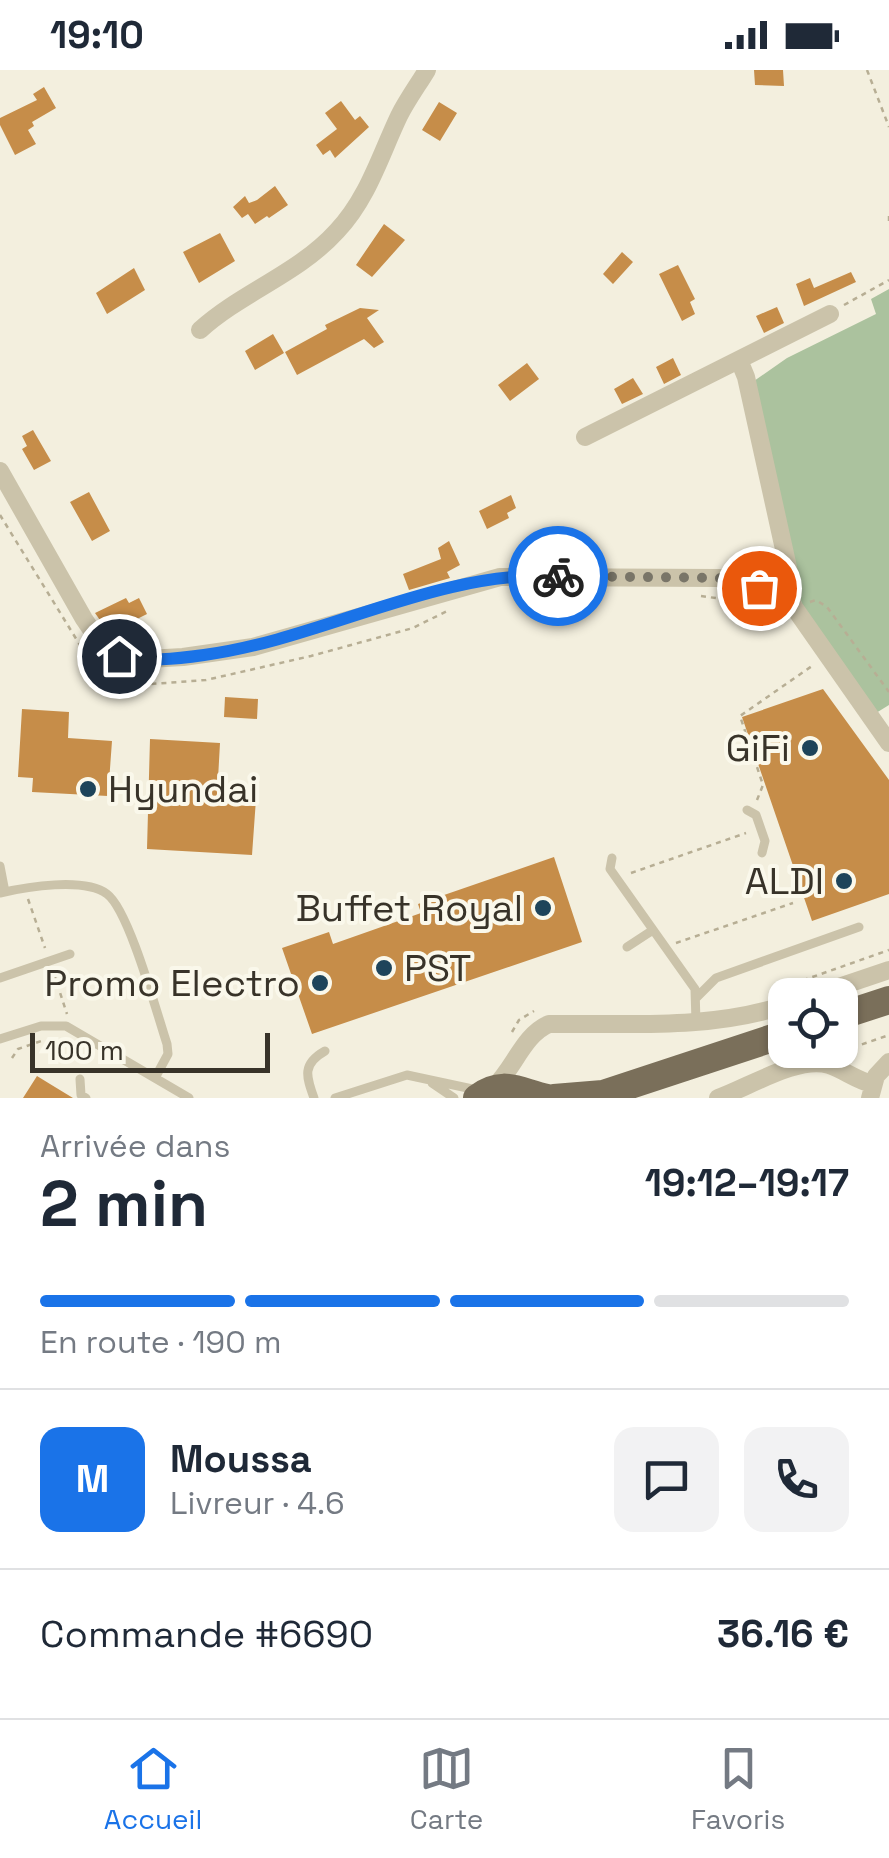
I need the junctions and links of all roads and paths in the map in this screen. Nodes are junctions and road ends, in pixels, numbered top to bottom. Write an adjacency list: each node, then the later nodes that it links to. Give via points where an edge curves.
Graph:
1 (427, 70): 6 (street, via 369,187 338,231)
2 (867, 70): 3 (path)
3 (889, 127)
4 (889, 280): 5 (path)
5 (830, 314): 7 (street)
6 (200, 330)
7 (739, 360): 8 (street); 13 (street)
8 (585, 437)
9 (0, 471): 13 (street, via 94,634 109,651 132,658 253,647 516,575 719,578 759,588)
10 (0, 516): 16 (path)
11 (693, 596): 14 (path)
12 (460, 604): 17 (path, via 413,628 206,680 151,684)
13 (794, 607): 15 (street); 18 (path, via 816,600 826,607)
14 (764, 610)
15 (827, 656): 19 (street); 20 (path, via 740,716 763,785)
16 (90, 658)
17 (103, 668)
18 (889, 692)
19 (889, 743)
20 (749, 811): 21 (lane)
21 (761, 828): 22 (lane); 25 (path)
22 (762, 852)
23 (612, 858): 25 (lane)
24 (0, 866): 26 (lane)
25 (616, 878): 29 (lane)
26 (2, 893): 54 (lane, via 85,886 113,900 168,1044)
27 (793, 903): 30 (path)
28 (860, 927): 38 (lane, via 716,978)
29 (653, 930): 30 (lane); 31 (lane)
30 (665, 942): 38 (lane, via 691,975)
31 (627, 947)
32 (889, 950): 36 (path)
33 (70, 954): 35 (lane)
34 (889, 970): 37 (street)
35 (0, 978)
36 (825, 978)
37 (858, 980)
38 (697, 996): 42 (lane)
39 (889, 1000): 41 (main road)
40 (768, 1005): 42 (street, via 748,1017)
41 (858, 1010)
42 (696, 1022): 47 (street, via 549,1024)
43 (889, 1035): 48 (path)
44 (50, 1038): 50 (path, via 18,1049)
45 (0, 1039): 54 (lane, via 66,1026)
46 (768, 1040): 60 (main road)
47 (526, 1045): 58 (street); 59 (street)
48 (858, 1046)
49 (326, 1052): 63 (lane, via 305,1074)
50 (12, 1058)
51 (889, 1062): 57 (street)
52 (797, 1068): 66 (street)
53 (833, 1068): 57 (street)
54 (155, 1078): 62 (lane)
55 (80, 1079): 61 (lane)
56 (426, 1079): 58 (lane); 64 (lane, via 400,1076); 65 (lane)
57 (871, 1091)
58 (486, 1092): 59 (main road, via 513,1086)
59 (539, 1096): 60 (main road)
60 (599, 1096)
61 (86, 1098)
62 (189, 1098)
63 (314, 1098)
64 (335, 1098)
65 (454, 1098)
66 (718, 1098)

